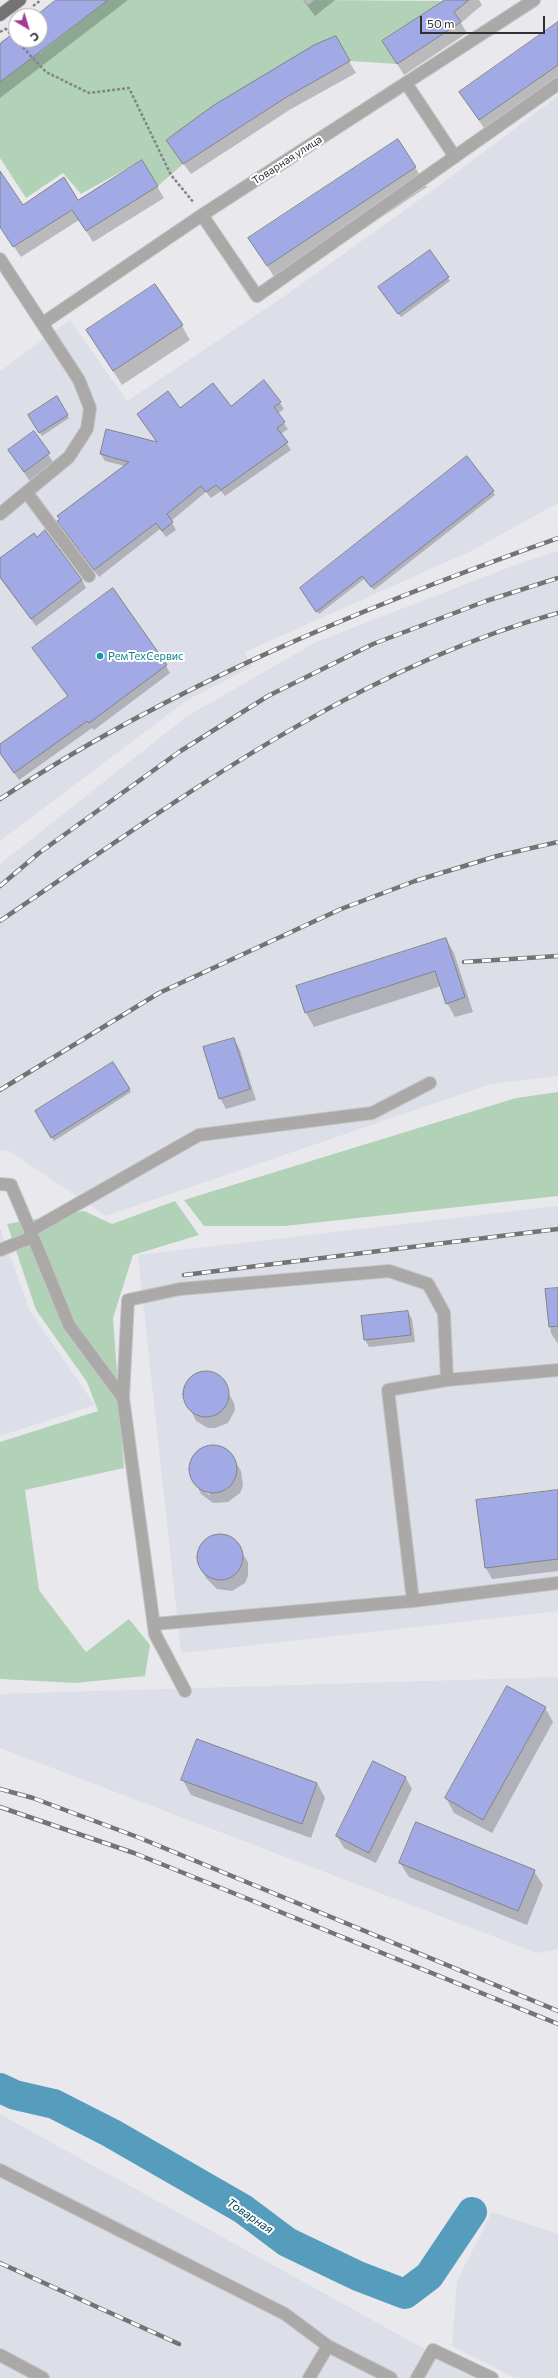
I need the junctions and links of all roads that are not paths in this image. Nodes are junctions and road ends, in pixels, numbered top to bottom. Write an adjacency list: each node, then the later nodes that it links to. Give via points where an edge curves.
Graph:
1 (20, 0): 3 (main road)
2 (527, 2): 4 (street, Товарная улица)
3 (0, 15)
4 (406, 84): 6 (street); 7 (street, Товарная улица)
5 (558, 84): 6 (street)
6 (455, 156): 7 (street, via 257,296)
7 (202, 215): 9 (street, Товарная улица)
8 (0, 259): 9 (street)
9 (43, 323): 10 (street, via 79,380 90,408 87,429 69,457)
10 (27, 493): 11 (street); 12 (street)
11 (0, 514)
12 (90, 576)
13 (430, 1083): 15 (street, via 372,1112 198,1135)
14 (0, 1184): 15 (street, via 11,1185)
15 (32, 1234): 16 (street); 19 (street, via 69,1326)
16 (0, 1250)
17 (558, 1370): 18 (street)
18 (447, 1380): 19 (street, via 444,1314 428,1284 389,1271 180,1288 128,1300); 21 (street, via 388,1390)
19 (124, 1398): 22 (street)
20 (558, 1583): 21 (street)
21 (413, 1601): 22 (street)
22 (154, 1624): 23 (street, via 155,1634)
23 (185, 1690)
24 (0, 2170): 25 (street, via 284,2314)
25 (328, 2346): 28 (street); 29 (street)
26 (0, 2355): 27 (street)
27 (43, 2378)
28 (309, 2378)
29 (391, 2378)
30 (417, 2378): 31 (street, via 433,2350)
31 (492, 2378)

